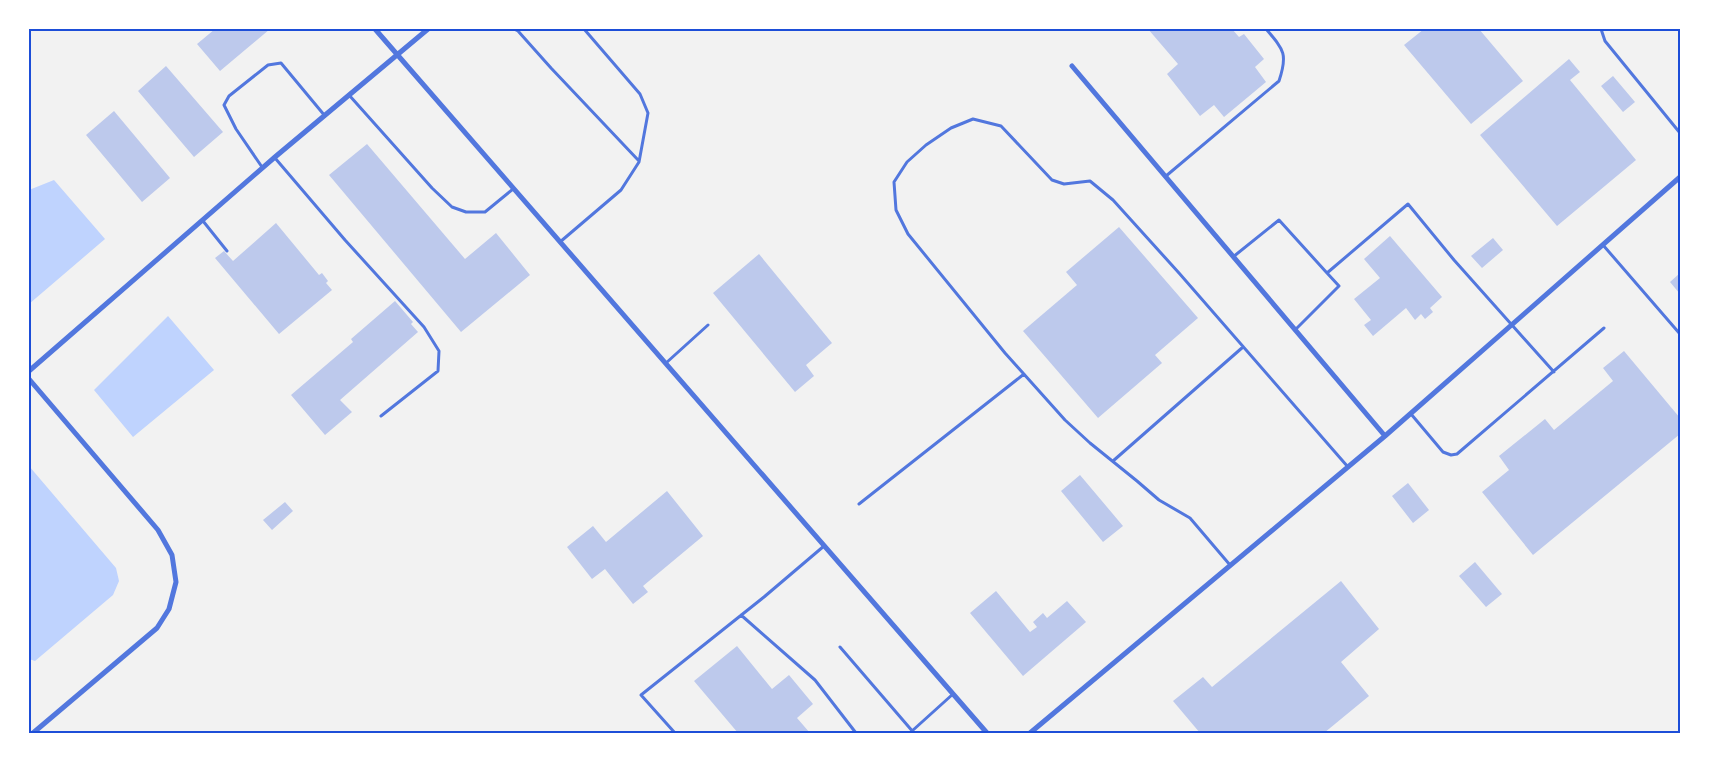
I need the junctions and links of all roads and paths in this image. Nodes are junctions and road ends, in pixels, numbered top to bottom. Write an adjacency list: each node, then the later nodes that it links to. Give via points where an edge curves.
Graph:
1 (376, 29): 7 (street)
2 (428, 29): 7 (street)
3 (514, 29): 13 (lane)
4 (584, 29): 13 (lane, via 640,94 648,113)
5 (1266, 29): 15 (lane, via 1279,45 1285,62 1279,81)
6 (1601, 29): 11 (lane, via 1605,41)
7 (398, 55): 9 (street); 17 (street)
8 (1072, 66): 15 (street)
9 (349, 96): 10 (street); 17 (lane, via 452,207 466,212 485,212)
10 (325, 116): 12 (street); 14 (lane, via 281,63 268,65 229,96 224,105)
11 (1680, 132)
12 (275, 157): 14 (street); 36 (lane, via 424,327 439,351 438,371)
13 (639, 162): 19 (lane, via 621,190)
14 (263, 168): 18 (street)
15 (1165, 176): 22 (street)
16 (1680, 177): 20 (street)
17 (514, 188): 19 (street)
18 (203, 221): 21 (lane); 31 (street)
19 (560, 242): 30 (street)
20 (1603, 245): 24 (street); 28 (lane)
21 (227, 251)
22 (1233, 257): 23 (lane, via 1279,220); 27 (street)
23 (1327, 273): 24 (lane, via 1408,204); 27 (lane, via 1339,286)
24 (1512, 324): 32 (lane); 35 (street)
25 (708, 325): 30 (lane)
26 (1604, 328): 32 (lane)
27 (1295, 330): 37 (street)
28 (1680, 334)
29 (1243, 347): 33 (lane, via 1113,200 1090,181 1064,184 1052,180 1001,126 973,118 951,128 907,162 894,182 896,210 908,234); 38 (lane); 39 (lane)
30 (666, 363): 41 (street)
31 (29, 371)
32 (1554, 372): 35 (lane, via 1457,454 1443,452)
33 (1024, 374): 38 (lane, via 1065,420); 40 (lane)
34 (29, 379): 47 (street, via 158,530 172,555 176,582 169,609 156,628)
35 (1410, 414): 37 (street)
36 (381, 416)
37 (1385, 436): 39 (street)
38 (1113, 461): 42 (lane, via 1159,500 1190,518)
39 (1348, 467): 42 (street)
40 (859, 504)
41 (824, 546): 43 (lane); 45 (street)
42 (1231, 565): 51 (street)
43 (741, 615): 48 (lane, via 640,695); 49 (lane, via 815,680)
44 (840, 647): 46 (lane)
45 (953, 694): 46 (lane); 50 (street)
46 (913, 732)
47 (33, 733)
48 (676, 733)
49 (856, 733)
50 (987, 733)
51 (1030, 733)

